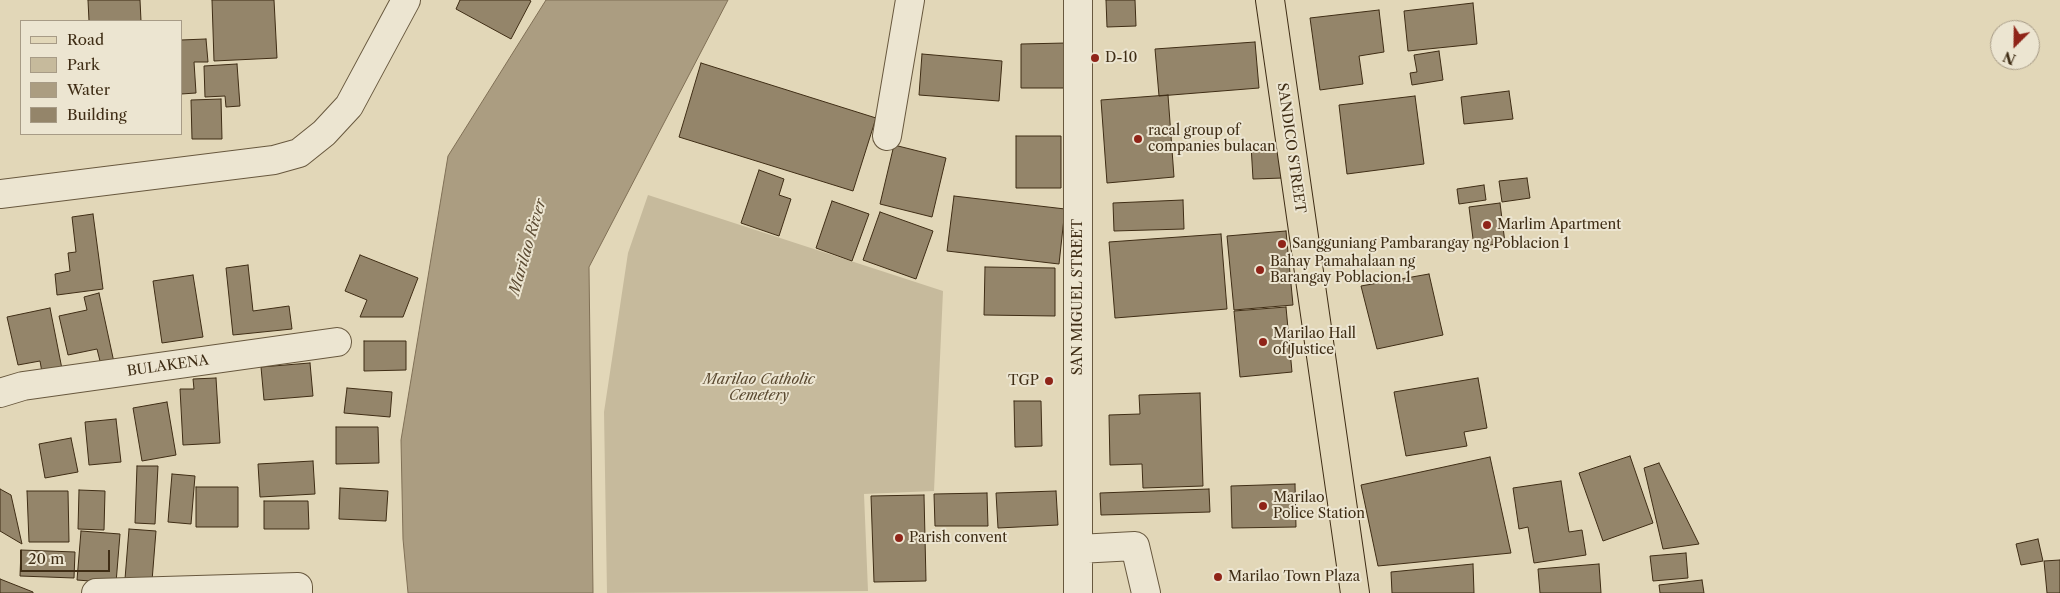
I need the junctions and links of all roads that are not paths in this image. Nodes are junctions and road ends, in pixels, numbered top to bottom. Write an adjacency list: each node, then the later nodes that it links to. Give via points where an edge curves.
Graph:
1 (406, 0): 6 (street, via 349,106 324,133 299,153 274,160)
2 (910, 0): 5 (street)
3 (1078, 0): 9 (street, SAN MIGUEL STREET)
4 (1270, 0): 14 (main road, SANDICO STREET)
5 (887, 136)
6 (0, 194)
7 (337, 342): 8 (street, BULAKENA, via 23,386)
8 (0, 393)
9 (1078, 549): 12 (street, SAN MIGUEL STREET); 13 (street, via 1135,546)
10 (298, 590): 11 (street)
11 (96, 593)
12 (1078, 593)
13 (1146, 593)
14 (1355, 593)

